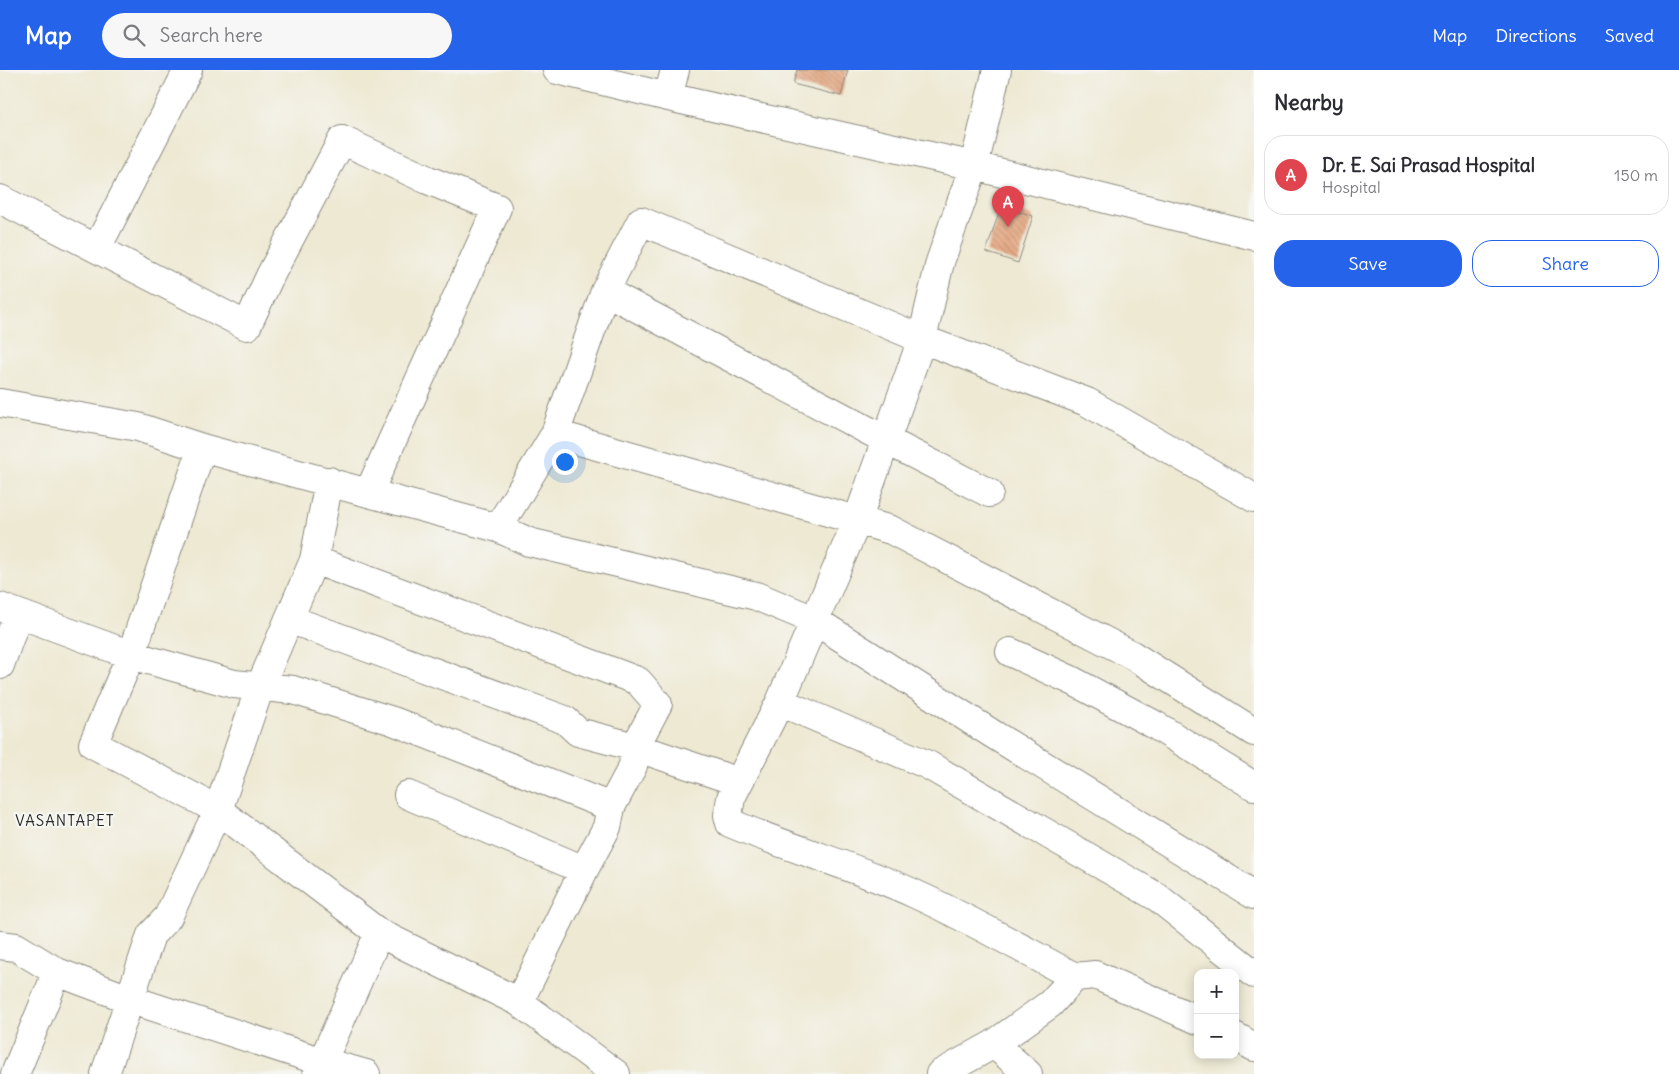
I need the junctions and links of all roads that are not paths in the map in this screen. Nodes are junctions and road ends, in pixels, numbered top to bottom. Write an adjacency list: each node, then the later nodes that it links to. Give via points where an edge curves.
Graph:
1 (188, 70): 9 (street)
2 (557, 70): 5 (street)
3 (675, 70): 5 (street)
4 (997, 70): 6 (street)
5 (668, 97): 6 (street)
6 (974, 166): 8 (street); 11 (street, via 940,262)
7 (0, 199): 9 (street)
8 (1254, 236)
9 (97, 248): 17 (street, via 247,326 342,140 497,208)
10 (605, 291): 11 (street, via 641,221); 13 (street); 14 (street)
11 (922, 339): 14 (street); 19 (street, via 1087,402)
12 (0, 403): 15 (street, via 138,426)
13 (554, 434): 20 (street); 21 (street)
14 (886, 440): 18 (street); 20 (street)
15 (202, 448): 16 (street); 27 (street)
16 (330, 482): 17 (street); 22 (street)
17 (369, 492): 21 (street)
18 (989, 493)
19 (1254, 498)
20 (857, 521): 25 (street); 31 (street, via 891,530 1132,655)
21 (498, 528): 25 (street, via 529,542 756,596)
22 (314, 560): 24 (street); 32 (street, via 638,681 658,704)
23 (9, 611): 27 (street); 28 (street)
24 (289, 619): 29 (street); 32 (street, via 565,720 578,732)
25 (814, 620): 30 (street); 39 (street)
26 (1010, 652): 34 (street, via 1073,681 1155,726)
27 (131, 655): 29 (street, via 234,684); 37 (street, via 93,744)
28 (0, 665)
29 (260, 687): 36 (street, via 293,690 393,721); 37 (street)
30 (780, 702): 33 (street); 43 (street, via 928,765 1157,897)
31 (1254, 732)
32 (635, 747): 33 (street); 36 (street, via 633,766)
33 (739, 782): 44 (street, via 731,798 730,823 915,894)
34 (1254, 786)
35 (408, 795): 38 (street)
36 (611, 806): 38 (street, via 607,827)
37 (218, 810): 40 (street); 45 (street, via 168,918 151,935)
38 (584, 870): 46 (street)
39 (1254, 895)
40 (379, 933): 46 (street); 51 (street)
41 (0, 945): 42 (street, via 16,947)
42 (57, 972): 45 (street); 52 (street)
43 (1254, 974)
44 (1075, 978): 47 (street, via 1095,975); 49 (street, via 1050,1004)
45 (129, 999): 51 (street); 53 (street)
46 (519, 1002): 55 (street)
47 (1194, 1018)
48 (1239, 1038): 50 (street)
49 (994, 1044): 56 (street); 57 (street)
50 (1254, 1047)
51 (320, 1068): 54 (street)
52 (15, 1074)
53 (105, 1074)
54 (366, 1074)
55 (616, 1074)
56 (940, 1074)
57 (1028, 1074)

